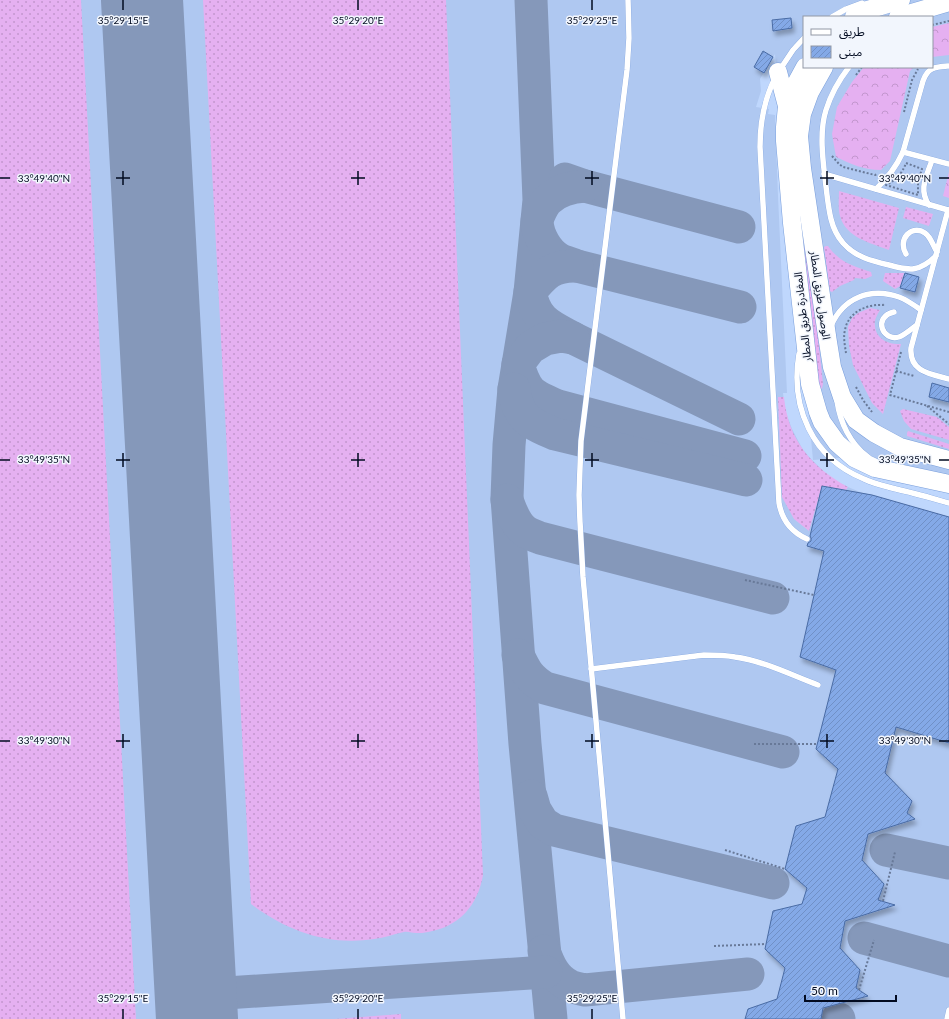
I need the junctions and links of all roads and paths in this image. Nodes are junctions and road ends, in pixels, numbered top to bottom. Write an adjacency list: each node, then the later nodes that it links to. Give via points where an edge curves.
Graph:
1 (628, 0): 55 (lane, via 629,38 626,70 581,447 580,522)
2 (901, 0): 7 (main road)
3 (922, 0): 5 (main road)
4 (869, 1): 6 (lane)
5 (948, 2): 8 (main road)
6 (834, 16)
7 (856, 16)
8 (901, 16)
9 (949, 21): 10 (path)
10 (933, 25)
11 (803, 39): 18 (lane)
12 (949, 66): 23 (lane, via 931,69 925,74)
13 (804, 68): 20 (main road, المغادرة طريق المطار, via 793,89)
14 (823, 68): 38 (main road, الوصول طريق المطار, via 810,92 802,114 799,136)
15 (848, 68): 28 (lane, via 839,80 826,111 823,127)
16 (861, 68): 19 (path)
17 (919, 68): 21 (path, via 912,80)
18 (778, 72): 20 (main road); 52 (lane, via 764,108 760,146 779,503 780,511 788,525)
19 (852, 79)
20 (788, 106): 44 (main road, المغادرة طريق المطار, via 785,141 804,334)
21 (903, 116)
22 (831, 152): 27 (path, via 835,161 843,167 875,175)
23 (903, 152): 24 (lane); 29 (lane, via 892,172)
24 (932, 160): 25 (lane); 30 (lane, via 924,187 924,196)
25 (949, 164)
26 (922, 169): 26 (path, via 906,163 899,176 886,185 918,195 918,180)
27 (882, 173)
28 (824, 174): 29 (lane); 33 (lane, via 830,218 838,237 849,249 863,258 902,269 926,265)
29 (876, 189): 30 (lane)
30 (929, 205): 31 (lane)
31 (949, 210): 33 (lane)
32 (906, 254): 33 (lane, via 903,245 907,235 922,231 930,238)
33 (936, 254): 35 (lane)
34 (890, 295): 35 (lane, via 904,299); 38 (lane, via 863,295 848,303 834,320); 40 (path, via 884,305 863,308 849,321 844,332)
35 (921, 310): 37 (lane)
36 (894, 312): 37 (lane, via 882,320 882,330 885,334 894,338 899,337)
37 (917, 324): 42 (lane, via 910,354 914,364 922,371)
38 (828, 342): 41 (main road, الوصول طريق المطار)
39 (902, 348): 45 (path, via 890,395)
40 (846, 355)
41 (832, 367): 49 (main road, الوصول طريق المطار, via 842,397 856,420 874,434 900,447); 50 (lane, via 841,420 861,450 884,467)
42 (949, 379)
43 (854, 382): 47 (path, via 863,400)
44 (804, 387): 50 (main road, المغادرة طريق المطار, via 822,422 837,443 854,458 875,468); 51 (lane, via 802,414 820,447 839,465 877,484)
45 (926, 406): 46 (path); 48 (path)
46 (949, 412)
47 (876, 416)
48 (949, 424)
49 (949, 460)
50 (949, 484)
51 (949, 503)
52 (807, 539)
53 (745, 580): 54 (path)
54 (814, 595)
55 (591, 669): 56 (lane, via 704,655 734,656 770,666); 68 (lane)
56 (818, 685)
57 (754, 744): 58 (path)
58 (818, 744)
59 (725, 850): 61 (path)
60 (895, 852): 62 (path)
61 (785, 869)
62 (884, 901)
63 (874, 940): 66 (path)
64 (766, 944): 65 (path)
65 (714, 946)
66 (859, 990)
67 (949, 1010): 69 (lane)
68 (623, 1019)
69 (946, 1019)

